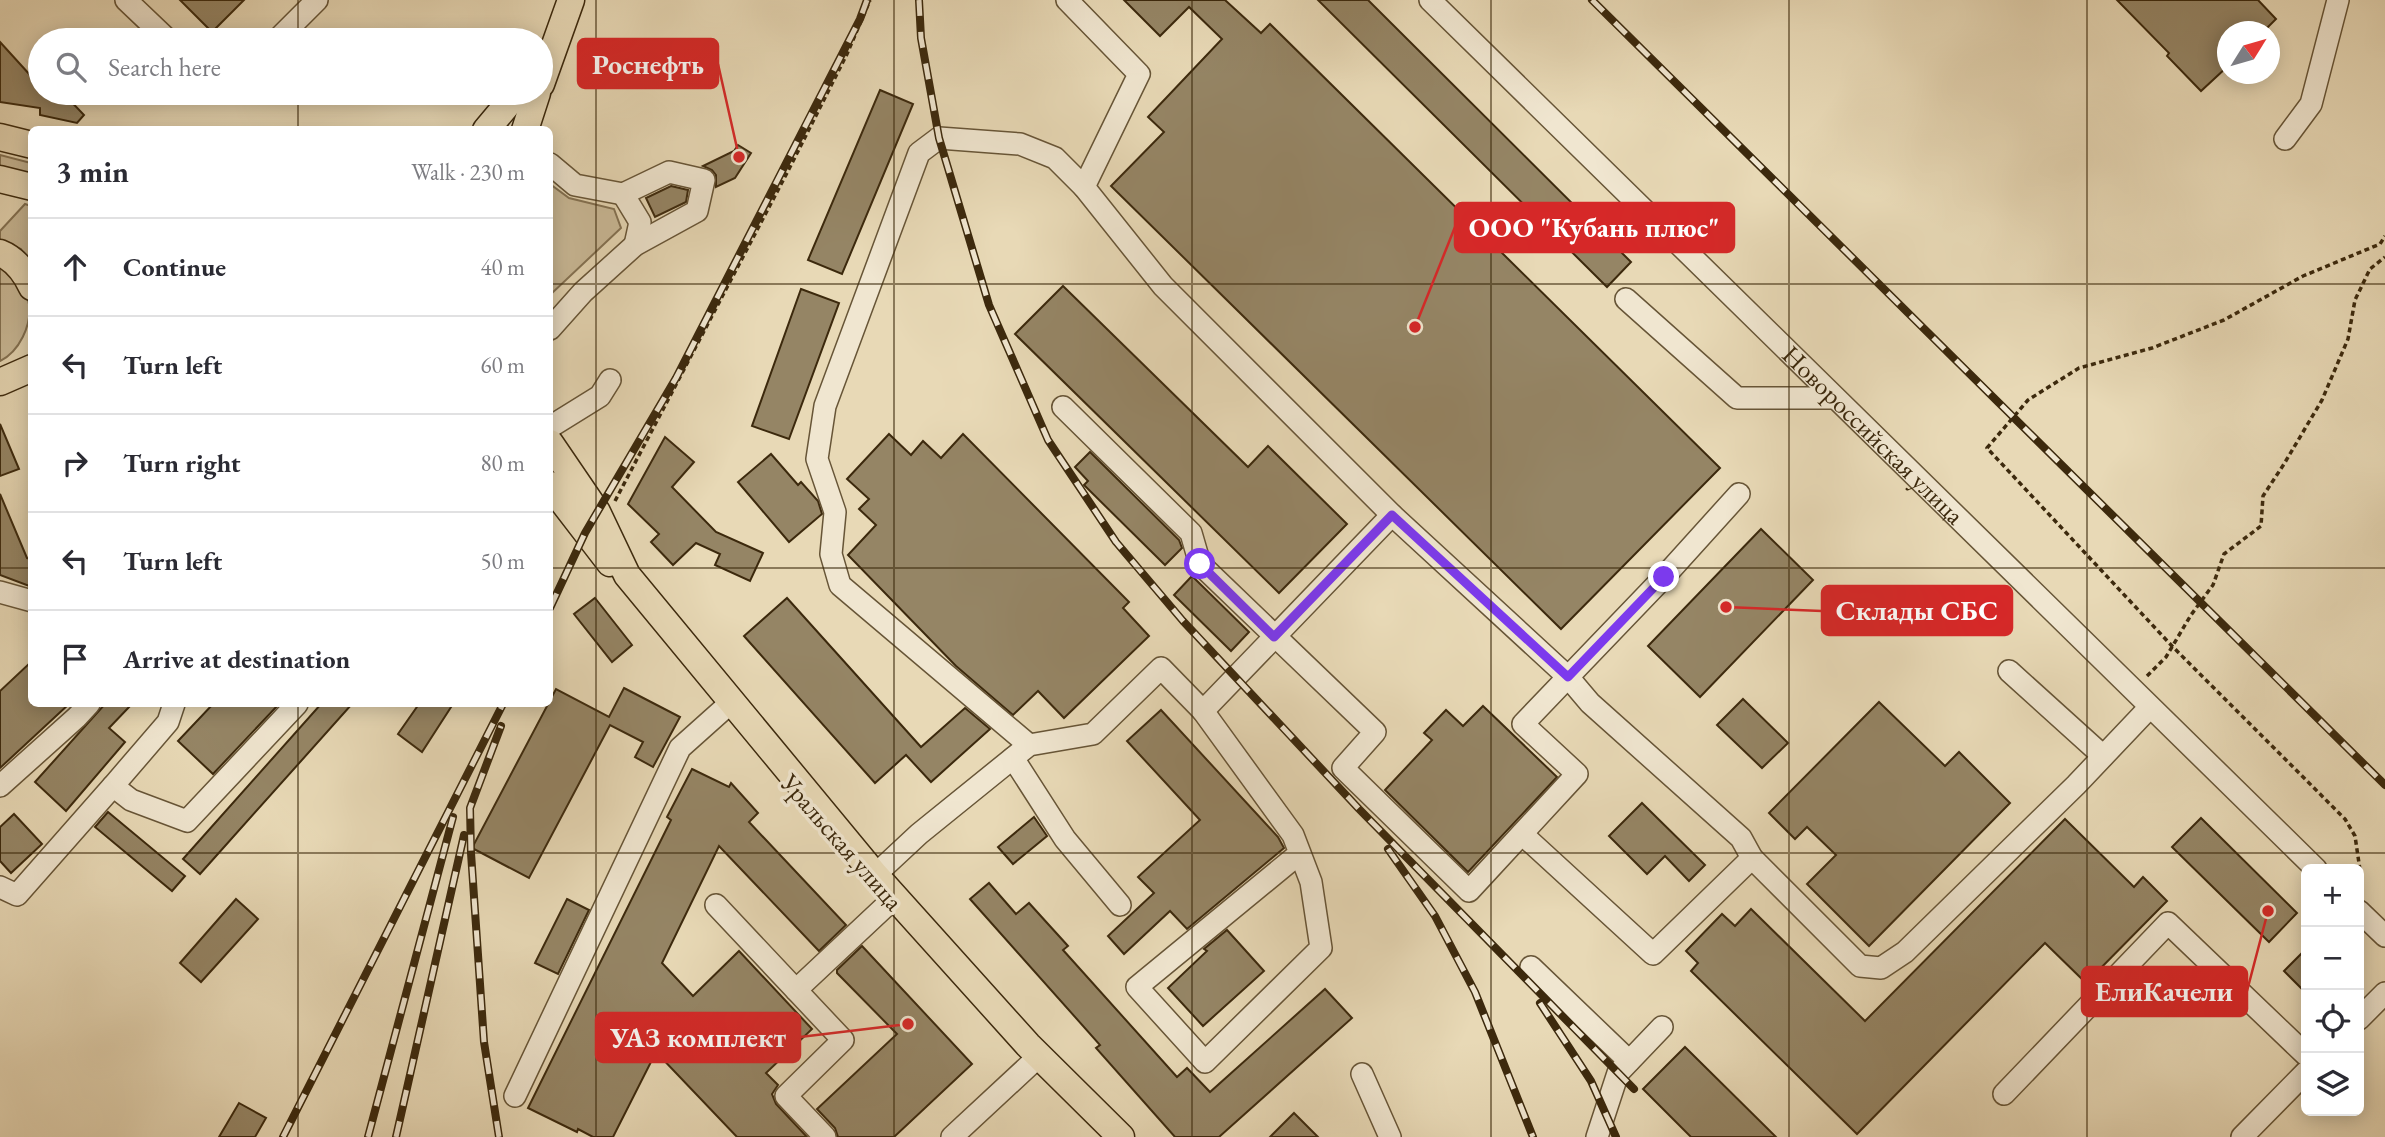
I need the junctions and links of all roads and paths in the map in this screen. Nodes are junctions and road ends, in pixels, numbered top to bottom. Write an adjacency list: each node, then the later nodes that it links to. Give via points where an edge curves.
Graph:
1 (126, 0): 9 (street)
2 (317, 0): 10 (street)
3 (571, 0): 8 (main road)
4 (870, 0): 40 (path, via 789,169)
5 (1067, 0): 21 (street, via 1139,74)
6 (1430, 0): 33 (street, Новороссийская улица)
7 (2338, 0): 16 (street, via 2311,104)
8 (562, 25): 11 (main road); 12 (main road)
9 (155, 28)
10 (289, 28)
11 (553, 39)
12 (553, 50)
13 (529, 111): 14 (main road)
14 (495, 126)
15 (0, 137): 17 (main road)
16 (2285, 139)
17 (28, 144)
18 (553, 167): 22 (street, via 575,185)
19 (0, 179): 20 (main road)
20 (28, 186)
21 (1084, 187): 39 (street, via 1163,286); 54 (street, via 1055,158 1020,144 939,138 919,153 825,406 817,459 835,512 831,554 840,584)
22 (623, 194): 24 (street, via 640,222); 24 (street, via 669,172 704,180 697,211)
23 (2385, 236): 44 (path, via 2380,244 2303,276 2224,320 2152,348 2079,368 2028,400 1987,448)
24 (635, 245): 29 (street)
25 (0, 253): 27 (main road, via 10,257)
26 (2385, 257): 44 (path, via 2370,269 2355,300 2348,340 2322,400 2263,496 2261,526 2224,554 2213,585)
27 (28, 280)
28 (1626, 299): 33 (street, via 1737,398)
29 (553, 326)
30 (28, 354): 31 (main road)
31 (18, 374)
32 (610, 380): 35 (street, via 600,396)
33 (1835, 398): 47 (street, Новороссийская улица)
34 (1063, 407): 43 (street, via 1191,533 1200,564)
35 (553, 425)
36 (553, 449): 40 (main road)
37 (553, 488): 40 (main road)
38 (1739, 494): 46 (street)
39 (1392, 515): 43 (street); 46 (street)
40 (594, 528): 48 (main road, Уральская улица); 48 (main road, Уральская улица)
41 (0, 592): 42 (street)
42 (28, 600)
43 (1274, 637): 53 (street); 58 (street, via 1375,732 1343,768 1469,891)
44 (2172, 646): 47 (path); 62 (path, via 2345,819 2355,836)
45 (2009, 671): 55 (street)
46 (1568, 677): 58 (street, via 1523,724 1577,774); 60 (street, via 1590,703 1741,838)
47 (2133, 690): 52 (street, Новороссийская улица)
48 (729, 704): 63 (main road, Уральская улица); 65 (main road, Уральская улица); 81 (street, via 680,748)
49 (86, 707): 56 (street)
50 (173, 707): 57 (street, via 168,722)
51 (295, 707): 57 (street, via 187,821 131,800)
52 (2150, 707): 55 (street); 61 (street, Новороссийская улица)
53 (1203, 711): 54 (street, via 1161,668 1093,734); 59 (street, via 1293,835)
54 (1021, 752): 63 (street); 67 (street, via 1065,839)
55 (2103, 756): 60 (street, via 1905,952 1881,968 1860,966)
56 (0, 786)
57 (113, 786): 64 (street, via 18,895)
58 (1522, 834): 60 (street, via 1653,954)
59 (1300, 853): 59 (street, via 1137,987 1205,1062 1321,948 1311,882)
60 (1752, 858)
61 (2311, 864)
62 (2359, 864)
63 (875, 875): 76 (main road, Уральская улица)
64 (0, 887)
65 (891, 901): 71 (street); 76 (main road, Уральская улица)
66 (716, 905): 71 (street)
67 (1120, 905)
68 (2364, 916): 69 (street)
69 (2385, 936)
70 (1531, 967): 77 (street)
71 (796, 990): 83 (street, via 843,1040 786,1096)
72 (2385, 993): 73 (street)
73 (2364, 1014)
74 (1662, 1027): 77 (street)
75 (2304, 1053): 80 (street, via 2168,923)
76 (1037, 1057): 84 (street); 85 (main road, Уральская улица); 86 (main road, Уральская улица)
77 (1629, 1062): 87 (street, via 1618,1073)
78 (1362, 1074): 82 (street)
79 (2301, 1077): 88 (street)
80 (2004, 1094)
81 (514, 1096)
82 (1389, 1136)
83 (825, 1137)
84 (952, 1137)
85 (1115, 1137)
86 (1121, 1137)
87 (1597, 1137)
88 (2242, 1137)

